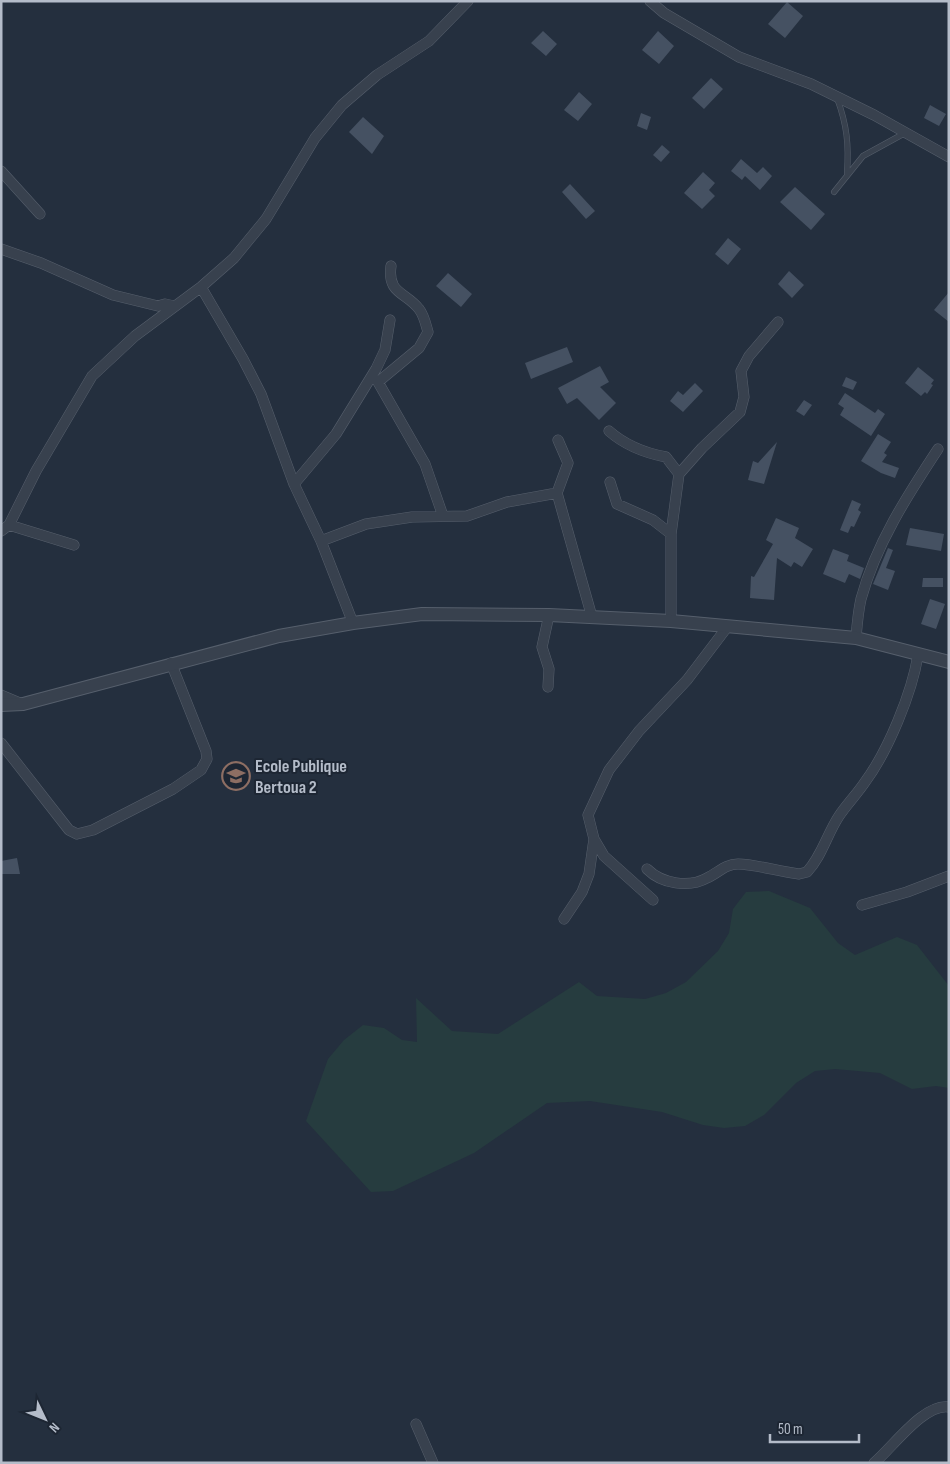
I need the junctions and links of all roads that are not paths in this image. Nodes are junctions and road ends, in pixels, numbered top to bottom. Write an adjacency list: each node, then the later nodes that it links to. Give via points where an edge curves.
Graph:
1 (468, 1): 12 (street, via 429,40 377,75 342,105 315,138 266,219 234,258)
2 (650, 1): 3 (street, via 664,13 739,57)
3 (836, 97): 4 (street); 7 (lane, via 846,121)
4 (906, 133): 5 (street); 7 (lane, via 863,156)
5 (949, 157)
6 (1, 171): 9 (street)
7 (847, 174): 8 (lane)
8 (834, 192)
9 (40, 214)
10 (1, 249): 13 (street, via 113,295 158,306)
11 (390, 266): 23 (street, via 389,278 398,291 419,309 428,332 419,348 378,382 425,464)
12 (201, 287): 13 (street); 21 (street, via 261,394)
13 (174, 306): 24 (street, via 135,336 92,376)
14 (390, 320): 21 (street, via 376,369 336,434)
15 (778, 322): 19 (street, via 749,356 741,371 744,396 740,412)
16 (609, 431): 19 (street, via 622,442 648,454 666,457)
17 (558, 440): 22 (street, via 568,463)
18 (938, 449): 33 (street, via 898,510 876,560 861,600)
19 (679, 474): 25 (street)
20 (610, 482): 25 (street, via 616,504 653,520)
21 (294, 484): 26 (street)
22 (557, 493): 23 (street, via 507,502 467,516); 29 (street)
23 (443, 516): 26 (street, via 366,524)
24 (5, 528): 27 (street)
25 (671, 534): 30 (street)
26 (321, 541): 31 (street)
27 (74, 545)
28 (548, 615): 29 (street); 31 (street, via 422,614); 37 (street, via 542,648 549,669)
29 (592, 616): 30 (street)
30 (671, 621): 32 (street)
31 (353, 623): 36 (street, via 279,636)
32 (728, 626): 33 (street); 42 (street, via 687,680 639,731 609,770 588,815)
33 (856, 638): 34 (street)
34 (918, 655): 35 (street); 43 (street, via 914,680 876,764 838,817 826,844 807,872 799,874 729,864 706,879 688,884 667,881)
35 (949, 662)
36 (171, 664): 39 (street); 41 (street, via 203,740 207,759 201,770 173,789 93,830 77,834 69,830)
37 (548, 687)
38 (1, 695): 39 (street)
39 (24, 704): 40 (street)
40 (1, 705)
41 (1, 743)
42 (594, 838): 45 (street, via 604,856); 47 (street, via 589,874 582,892)
43 (647, 868)
44 (949, 876): 46 (street)
45 (653, 900)
46 (862, 905)
47 (564, 919)
48 (949, 1407): 51 (street, via 933,1409 922,1415)
49 (416, 1424): 50 (street)
50 (433, 1463)
51 (874, 1463)

